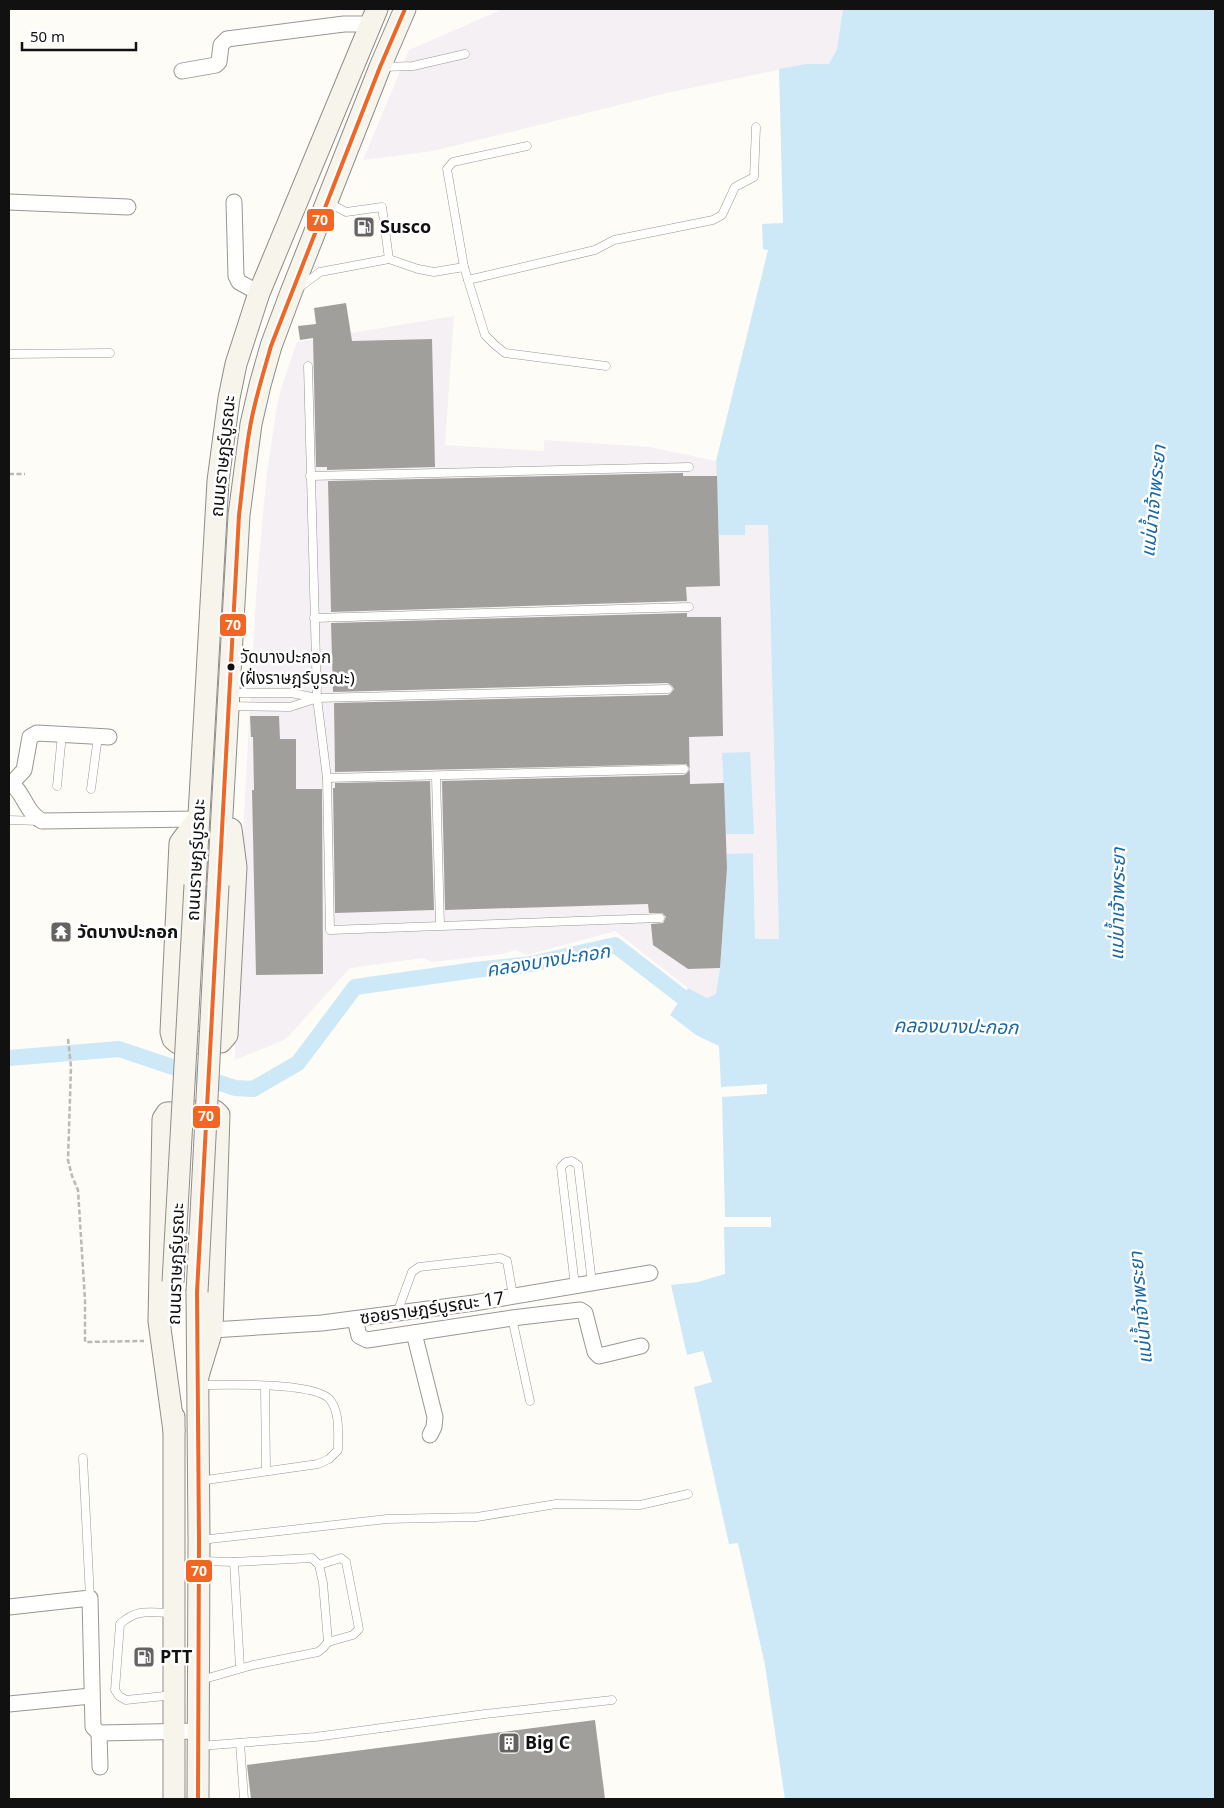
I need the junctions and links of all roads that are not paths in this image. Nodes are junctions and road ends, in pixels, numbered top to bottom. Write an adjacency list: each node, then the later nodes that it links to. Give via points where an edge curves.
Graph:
1 (406, 9): 4 (main road, ถนนราษฎร์บูรณะ)
2 (374, 16): 5 (street, via 344,24 227,40 221,45 216,65); 15 (main road, ถนนราษฎร์บูรณะ)
3 (466, 54): 4 (lane, via 413,66)
4 (380, 67): 10 (main road, ถนนราษฎร์บูรณะ)
5 (182, 71)
6 (756, 127): 14 (lane, via 754,177 735,187 718,218 614,240 595,250)
7 (527, 146): 13 (lane, via 453,162 447,169)
8 (9, 202): 11 (street)
9 (234, 202): 15 (street, via 236,276 239,282)
10 (327, 202): 12 (lane, via 346,212 382,207); 16 (main road, ถนนราษฎร์บูรณะ)
11 (128, 207)
12 (389, 259): 13 (lane, via 434,272); 16 (lane, via 320,272)
13 (464, 267): 14 (lane)
14 (468, 280): 20 (lane, via 486,335 505,353)
15 (259, 293): 37 (main road, ถนนราษฎร์บูรณะ, via 236,364 222,447)
16 (290, 295): 27 (main road, ถนนราษฎร์บูรณะ, via 271,346 251,424 240,515)
17 (110, 353): 18 (lane)
18 (9, 354)
19 (308, 366): 22 (lane)
20 (606, 366)
21 (689, 467): 22 (lane)
22 (310, 476): 24 (lane)
23 (689, 607): 24 (lane)
24 (314, 618): 26 (lane)
25 (668, 689): 26 (lane)
26 (317, 698): 27 (lane, via 291,693); 27 (lane, via 290,707); 33 (lane)
27 (230, 700): 31 (main road, ถนนราษฎร์บูรณะ)
28 (62, 734): 29 (street); 34 (street, via 37,733 30,737 24,770); 35 (lane)
29 (103, 737): 36 (lane)
30 (684, 770): 32 (lane)
31 (225, 774): 37 (main road, via 236,867 227,1035 221,1042 178,1043 170,1032 180,843); 52 (main road, ถนนราษฎร์บูรณะ, bridge, via 197,1292)
32 (436, 777): 33 (lane); 41 (lane)
33 (327, 778): 41 (lane, via 330,930)
34 (10, 783): 39 (street, via 33,816)
35 (58, 786)
36 (91, 789)
37 (198, 819): 39 (street); 55 (main road, ถนนราษฎร์บูรณะ, bridge, via 173,1282)
38 (9, 820): 39 (lane)
39 (42, 821)
40 (660, 918): 41 (lane)
41 (440, 925)
42 (650, 1273): 43 (street, ซอยราษฎร์บูรณะ 17)
43 (592, 1283): 44 (street, ซอยราษฎร์บูรณะ 17); 44 (lane, via 578,1165 566,1162 561,1167)
44 (575, 1286): 45 (street, ซอยราษฎร์บูรณะ 17)
45 (513, 1296): 46 (street, ซอยราษฎร์บูรณะ 17); 46 (lane, via 507,1261 500,1258 420,1267 412,1272)
46 (397, 1313): 48 (street, ซอยราษฎร์บูรณะ 17)
47 (512, 1318): 50 (street); 51 (street, via 580,1310 584,1313 599,1356); 54 (lane)
48 (355, 1319): 49 (street, ซอยราษฎร์บูรณะ 17); 50 (street, via 359,1336 367,1340)
49 (212, 1330): 52 (main road); 55 (main road, via 219,1115 215,1111 167,1113 163,1119 159,1321)
50 (414, 1333): 56 (street, via 435,1417)
51 (641, 1346)
52 (198, 1380): 53 (lane); 59 (main road, ถนนราษฎร์บูรณะ)
53 (265, 1386): 58 (lane); 58 (lane, via 298,1387 323,1393 331,1400 337,1416 338,1450 318,1464)
54 (530, 1401)
55 (174, 1432): 66 (main road, ถนนราษฎร์บูรณะ)
56 (430, 1435)
57 (83, 1458): 64 (lane)
58 (266, 1471): 59 (lane)
59 (199, 1481): 61 (main road, ถนนราษฎร์บูรณะ)
60 (688, 1494): 61 (lane, via 640,1505 556,1504 477,1517 387,1519)
61 (199, 1550): 62 (lane); 69 (main road, ถนนราษฎร์บูรณะ)
62 (234, 1562): 63 (lane, via 312,1558); 68 (lane)
63 (319, 1565): 67 (lane); 67 (lane, via 341,1558 346,1562 359,1629 353,1635)
64 (90, 1598): 65 (street); 71 (street)
65 (9, 1607)
66 (174, 1614): 70 (main road, ถนนราษฎร์บูรณะ); 70 (lane, via 136,1613 120,1624 115,1690 126,1700)
67 (328, 1642): 68 (lane, via 318,1652)
68 (240, 1668): 69 (lane)
69 (198, 1681): 76 (main road, ถนนราษฎร์บูรณะ)
70 (174, 1695): 74 (main road, ถนนราษฎร์บูรณะ)
71 (91, 1696): 73 (street); 75 (street, via 93,1727)
72 (612, 1700): 77 (lane, via 315,1737)
73 (9, 1704)
74 (174, 1732): 75 (street); 76 (street); 79 (main road, ถนนราษฎร์บูรณะ)
75 (99, 1733): 78 (street)
76 (198, 1739): 77 (lane); 80 (main road, ถนนราษฎร์บูรณะ)
77 (240, 1743): 81 (lane)
78 (100, 1767)
79 (174, 1799)
80 (198, 1799)
81 (244, 1799)

